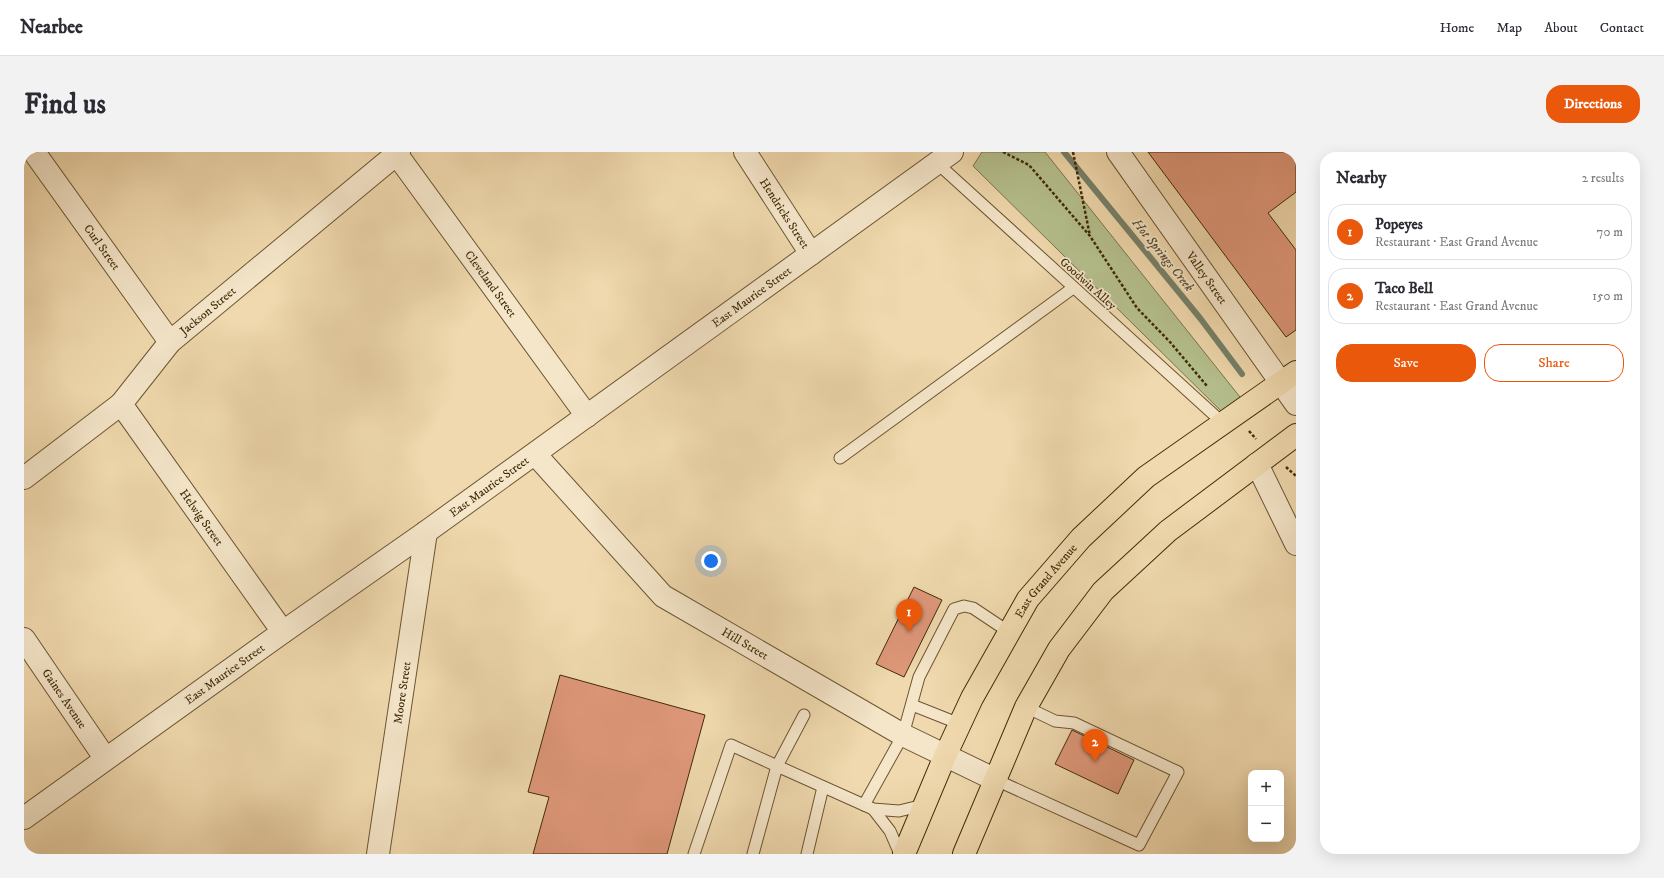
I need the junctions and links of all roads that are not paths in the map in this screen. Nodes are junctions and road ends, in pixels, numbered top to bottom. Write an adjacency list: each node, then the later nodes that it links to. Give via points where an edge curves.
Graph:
1 (34, 152): 8 (street, Curl Street)
2 (745, 152): 6 (street, Hendricks Street)
3 (1118, 152): 9 (street, Valley Street)
4 (397, 153): 8 (street, Jackson Street); 12 (street, Cleveland Street)
5 (945, 157): 6 (street, East Maurice Street); 7 (lane, Goodwin Alley)
6 (811, 254): 12 (street, East Maurice Street)
7 (1073, 288): 13 (lane, Goodwin Alley); 16 (lane)
8 (170, 342): 10 (street, Jackson Street)
9 (1288, 377): 11 (street, Valley Street); 13 (main road, East Grand Avenue)
10 (121, 404): 18 (street, Jackson Street); 21 (street, Helwig Street)
11 (1296, 404)
12 (587, 416): 15 (street, East Maurice Street)
13 (1228, 419): 22 (main road, East Grand Avenue, via 1146,477 1081,538 1028,599)
14 (1296, 435): 17 (main road)
15 (534, 454): 19 (street, East Maurice Street); 28 (street, Hill Street, via 663,596)
16 (840, 458)
17 (1264, 459): 20 (street); 25 (main road, via 1168,531 1103,591 1059,649)
18 (24, 478)
19 (426, 532): 21 (street, East Maurice Street); 37 (street, Moore Street)
20 (1296, 544)
21 (283, 632): 30 (street, East Maurice Street)
22 (1008, 632): 24 (lane, via 973,608 964,606 954,609 919,677); 27 (main road, East Grand Avenue)
23 (24, 639): 30 (street, Gaines Avenue)
24 (912, 705): 27 (lane); 28 (lane)
25 (1026, 707): 32 (main road); 32 (lane, via 1055,721 1074,723 1178,772 1139,845)
26 (804, 715): 31 (lane)
27 (960, 724): 29 (main road, East Grand Avenue)
28 (903, 735): 29 (street, Hill Street); 35 (lane)
29 (945, 756): 32 (street, Hill Street); 34 (main road, East Grand Avenue)
30 (105, 758): 36 (street, East Maurice Street)
31 (778, 766): 33 (lane); 38 (lane, via 731,745); 39 (lane)
32 (996, 780): 43 (main road)
33 (823, 787): 35 (lane); 40 (lane)
34 (925, 804): 35 (lane, via 899,811); 42 (main road, East Grand Avenue)
35 (868, 807): 41 (lane, via 890,831)
36 (24, 818)
37 (378, 854)
38 (694, 854)
39 (753, 854)
40 (807, 854)
41 (900, 854)
42 (904, 854)
43 (964, 854)

